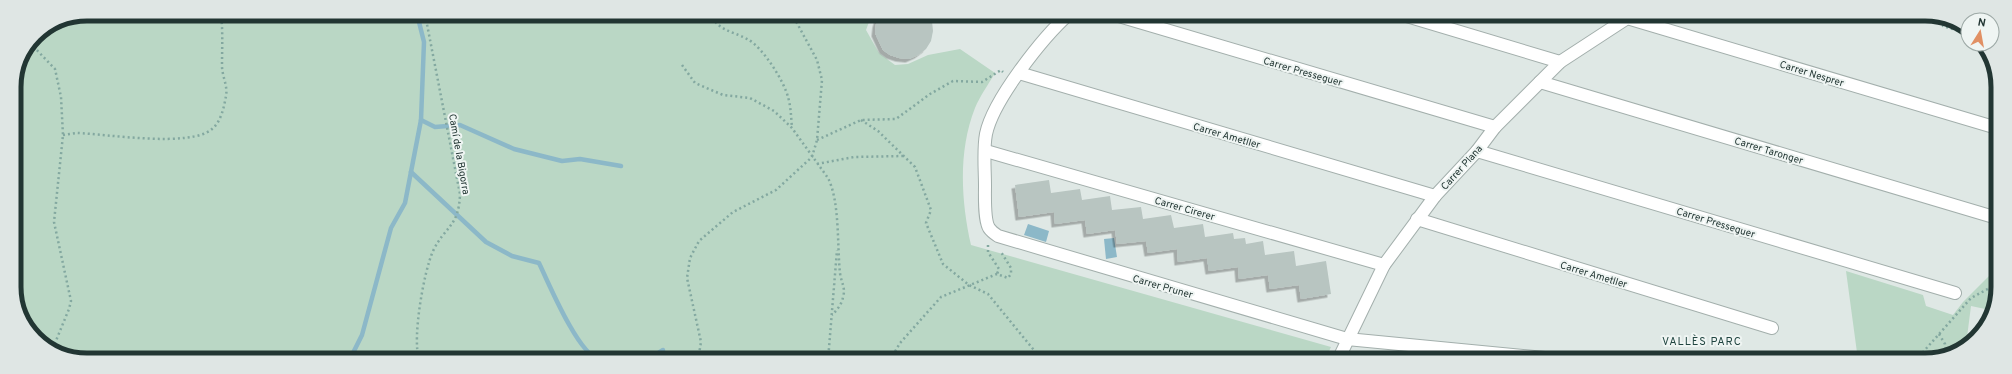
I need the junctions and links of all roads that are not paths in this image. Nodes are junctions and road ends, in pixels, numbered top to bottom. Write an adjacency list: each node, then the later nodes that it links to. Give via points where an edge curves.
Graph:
1 (1062, 21): 7 (street)
2 (1136, 21): 10 (street, Carrer Presseguer)
3 (1423, 21): 6 (street)
4 (1622, 21): 6 (street, Carrer Plana)
5 (1645, 21): 9 (street, Carrer Nesprer)
6 (1560, 62): 8 (street, Carrer Plana)
7 (1016, 77): 11 (street, via 990,120 986,135); 13 (street, Carrer Ametller)
8 (1540, 82): 10 (street, Carrer Plana); 14 (street, Carrer Taronger)
9 (1991, 126)
10 (1495, 127): 12 (street, Carrer Plana)
11 (986, 151): 16 (street, Carrer Cirerer); 19 (street, Carrer Pruner, via 988,225 998,236)
12 (1477, 151): 13 (street, Carrer Plana); 17 (street, Carrer Presseguer)
13 (1435, 196): 15 (street, Carrer Plana)
14 (1991, 216)
15 (1417, 220): 16 (street, Carrer Plana); 18 (street, Carrer Ametller)
16 (1384, 266): 19 (street, Carrer Plana)
17 (1955, 293)
18 (1772, 328)
19 (1347, 340): 20 (street, Carrer Plana); 21 (street, Carrer Pruner)
20 (1341, 353)
21 (1489, 353)

